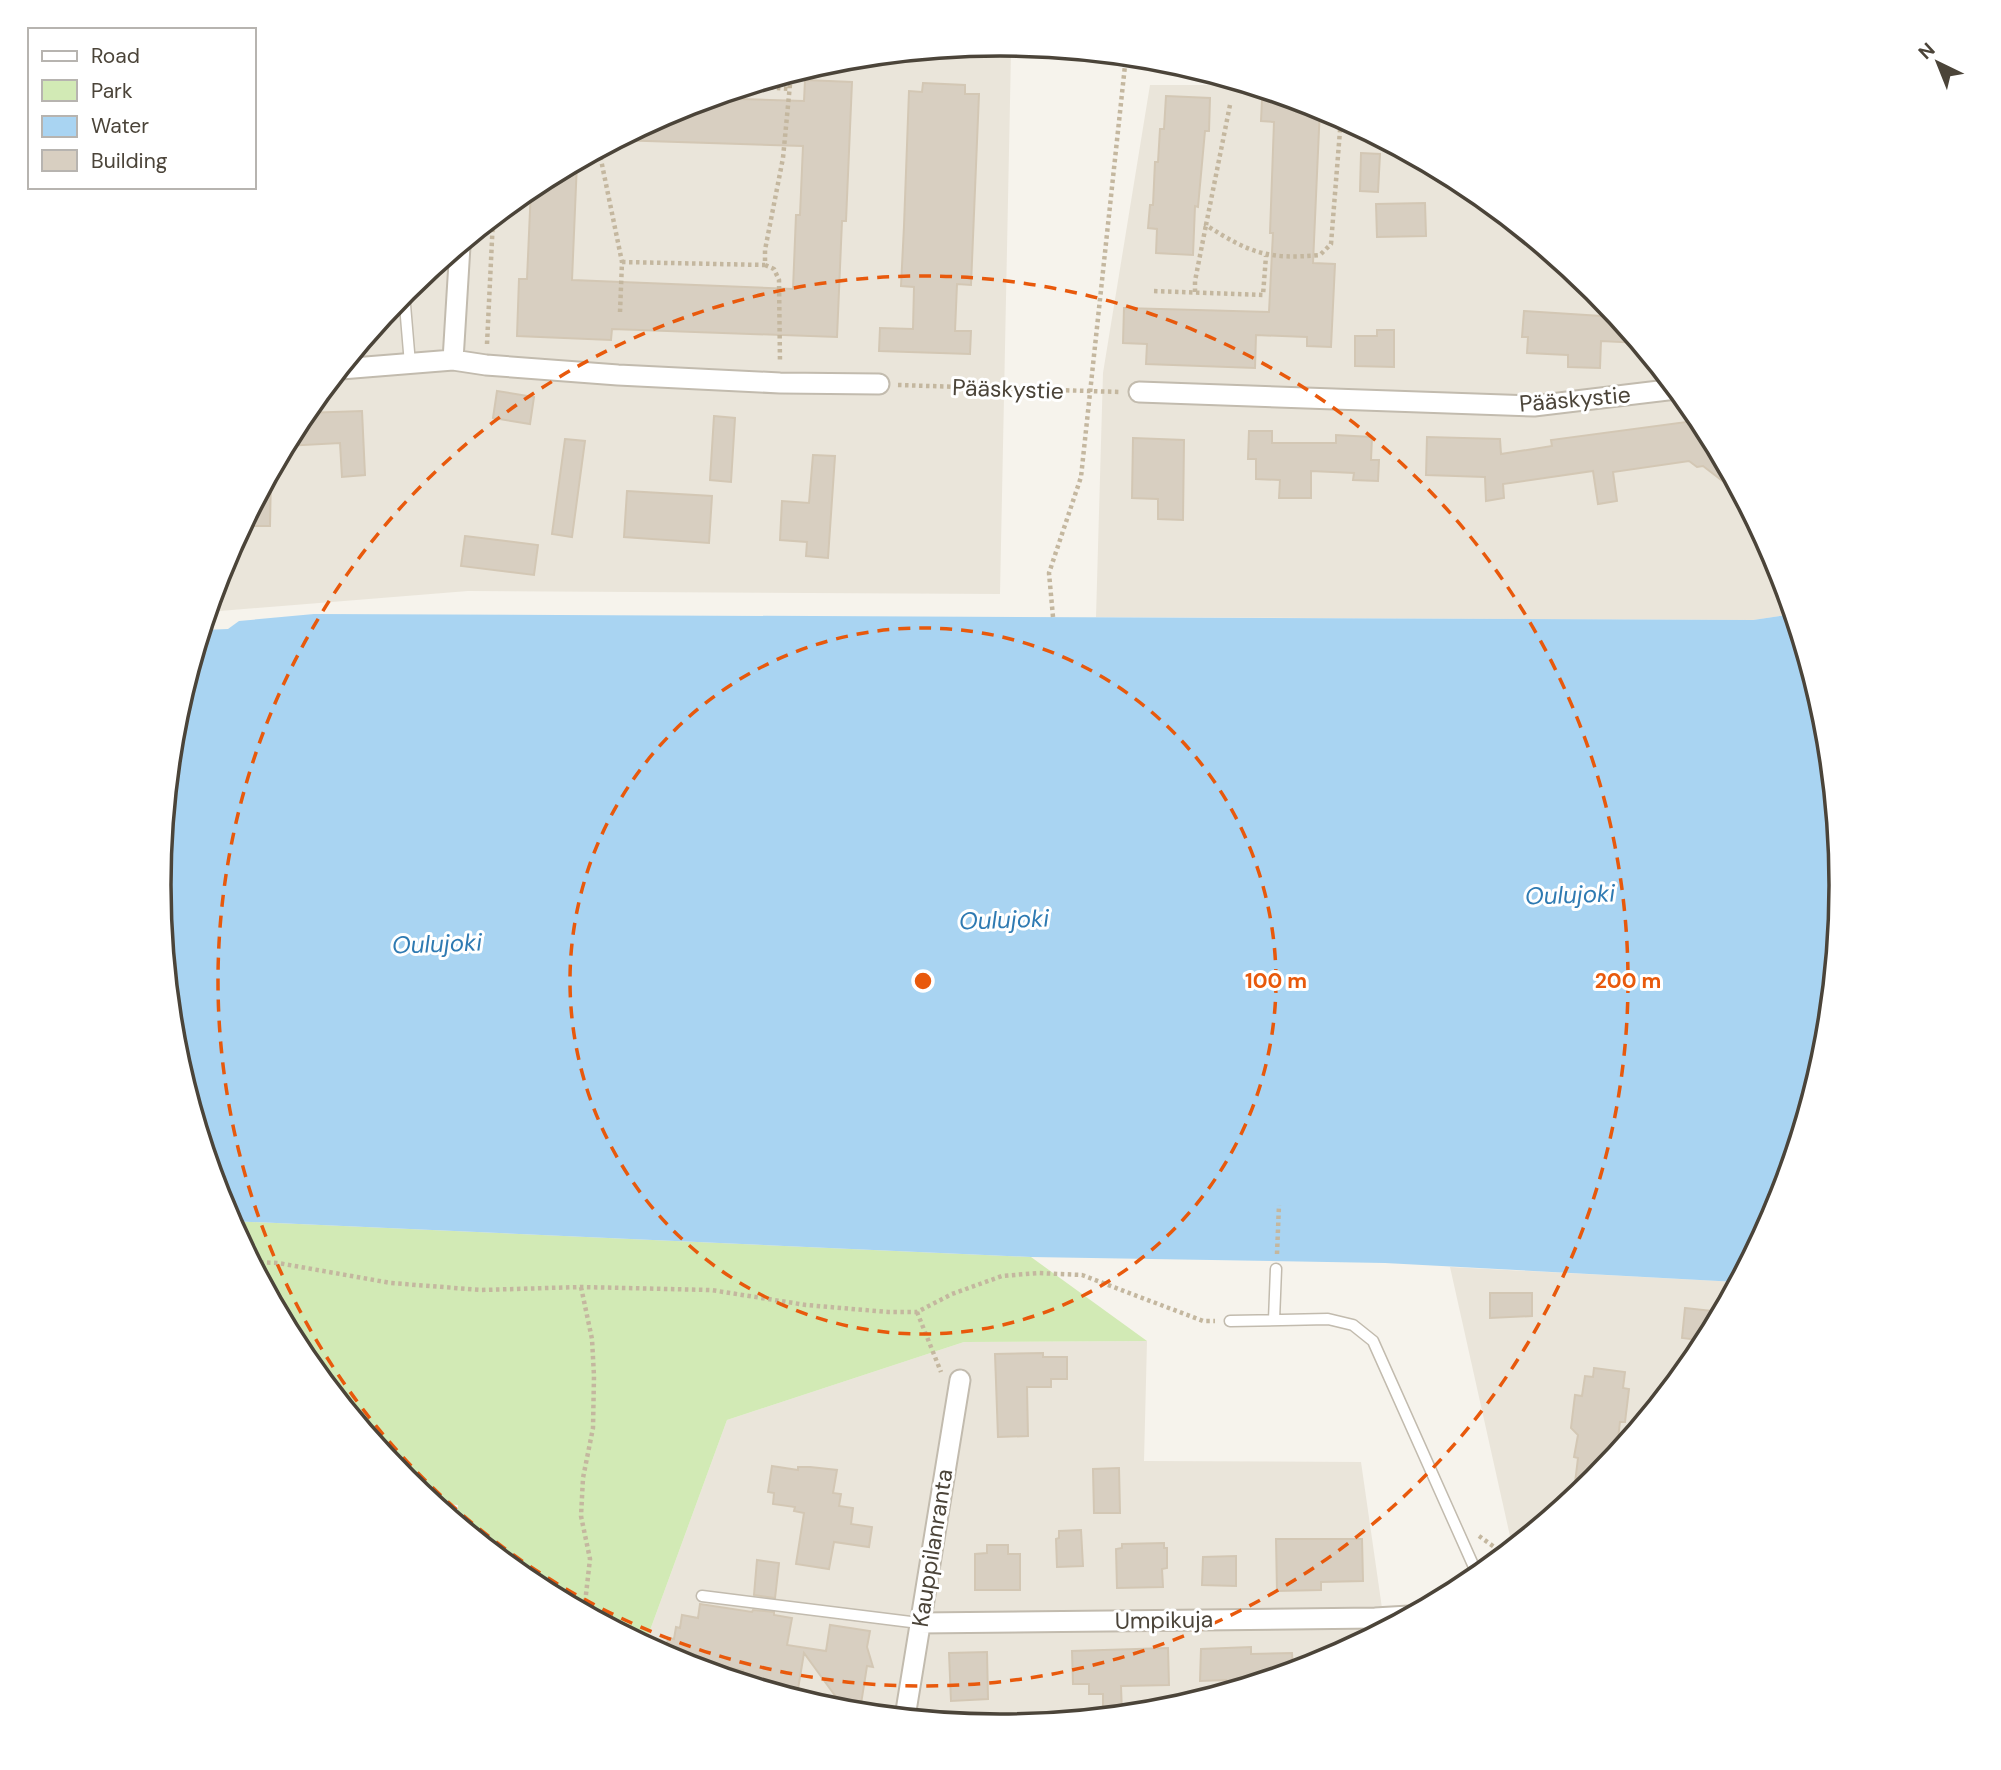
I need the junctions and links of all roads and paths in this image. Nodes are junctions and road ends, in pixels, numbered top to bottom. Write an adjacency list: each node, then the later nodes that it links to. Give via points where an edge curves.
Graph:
1 (1125, 66): 25 (path)
2 (790, 83): 4 (path)
3 (774, 88): 4 (path)
4 (789, 89): 13 (path)
5 (1230, 105): 8 (path)
6 (1340, 129): 10 (path, via 1331,244 1320,255)
7 (601, 159): 12 (path)
8 (1206, 225): 10 (path, via 1231,242); 15 (path)
9 (492, 230): 20 (path)
10 (1266, 256): 15 (path, via 1263,295)
11 (459, 258): 18 (street)
12 (622, 262): 13 (path); 17 (path)
13 (765, 265): 22 (path, via 774,269 779,280)
14 (1154, 291): 15 (path)
15 (1195, 292)
16 (405, 308): 19 (lane)
17 (620, 312)
18 (453, 360): 19 (street); 20 (street)
19 (410, 364): 21 (street)
20 (486, 365): 22 (street)
21 (353, 368)
22 (780, 383): 23 (street)
23 (879, 384): 25 (path, Pääskystie)
24 (1665, 390): 26 (street, Pääskystie, via 1534,406)
25 (1091, 391): 26 (path, Pääskystie); 27 (path, via 1081,477 1049,573)
26 (1139, 392)
27 (1053, 617)
28 (1279, 1205): 30 (path)
29 (263, 1262): 31 (path, via 391,1283 481,1290)
30 (1276, 1269): 33 (lane)
31 (581, 1287): 32 (path, via 711,1290 806,1305); 38 (path, via 594,1376 593,1428 581,1516 590,1559)
32 (917, 1312): 34 (path, via 1002,1276 1038,1273 1082,1275 1203,1321); 35 (path, via 940,1372)
33 (1274, 1320): 34 (lane); 36 (lane, via 1328,1319 1353,1325 1373,1341)
34 (1230, 1321)
35 (960, 1380): 40 (street, Kauppilanranta)
36 (1473, 1565)
37 (702, 1596): 40 (lane)
38 (585, 1602)
39 (1389, 1617): 40 (street, Umpikuja)
40 (919, 1623): 41 (street, Kauppilanranta)
41 (906, 1708)

